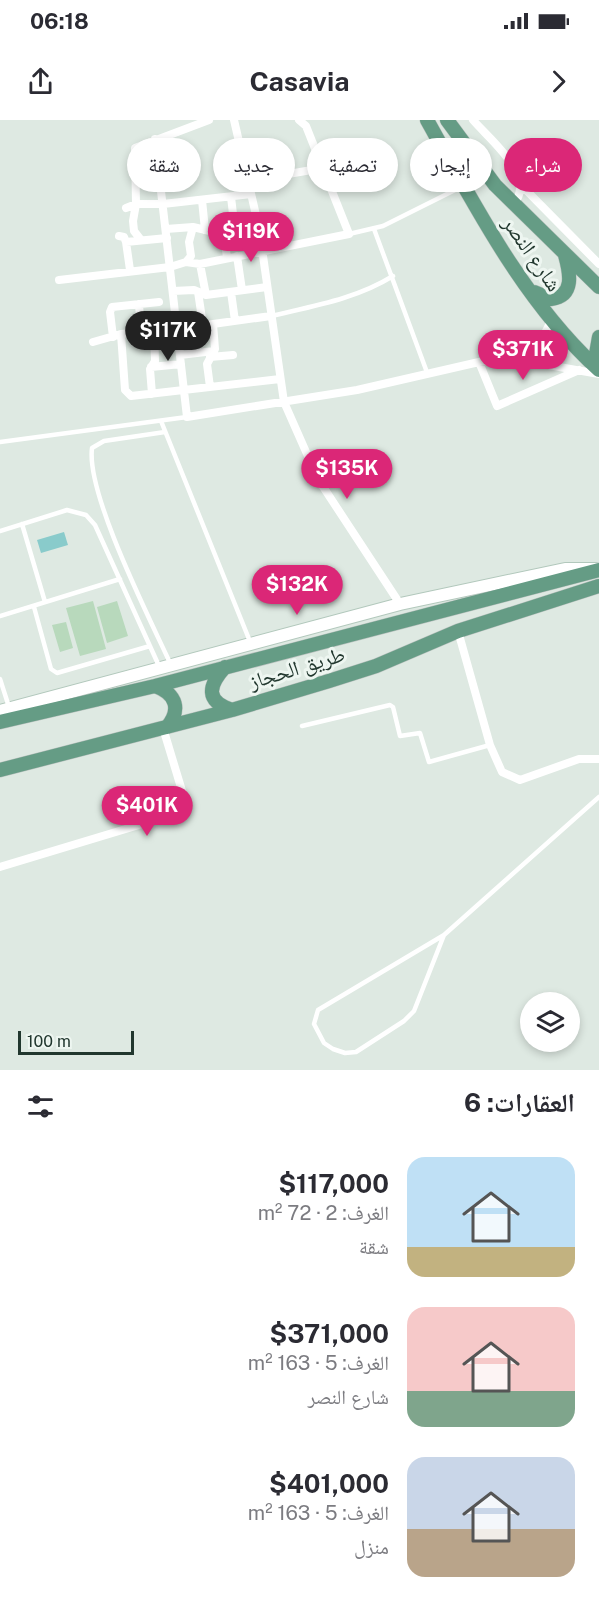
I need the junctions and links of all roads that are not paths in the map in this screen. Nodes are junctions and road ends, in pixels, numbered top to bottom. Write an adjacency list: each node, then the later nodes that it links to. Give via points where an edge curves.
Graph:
1 (209, 120): 7 (street)
2 (234, 120): 8 (street)
3 (299, 120): 9 (street)
4 (427, 120): 10 (main road, شارع النصر)
5 (447, 120): 24 (main road, شارع النصر)
6 (473, 120): 11 (street)
7 (158, 138)
8 (238, 138)
9 (311, 138)
10 (437, 138)
11 (504, 157)
12 (136, 192): 22 (street)
13 (162, 192): 23 (street)
14 (332, 192): 33 (street)
15 (451, 192): 28 (lane)
16 (467, 192): 50 (main road, شارع النصر)
17 (521, 192): 24 (street)
18 (528, 192): 41 (street)
19 (251, 194): 20 (street); 27 (street)
20 (231, 196): 21 (street); 30 (street)
21 (202, 200): 23 (street); 29 (street)
22 (136, 204): 23 (street); 25 (street); 34 (street, via 134,231)
23 (163, 204): 31 (street)
24 (513, 205): 36 (main road, شارع النصر)
25 (126, 208)
26 (193, 227): 29 (street); 31 (street); 39 (street)
27 (259, 228): 30 (street); 35 (street)
28 (374, 229): 33 (lane); 44 (lane)
29 (206, 230): 32 (street)
30 (235, 231): 32 (street)
31 (166, 233): 34 (street); 42 (street)
32 (224, 233): 38 (street)
33 (349, 234): 35 (street)
34 (141, 240): 43 (street, via 122,239)
35 (262, 250): 37 (street); 47 (street)
36 (565, 254): 46 (main road, شارع النصر); 50 (main road, via 570,286 564,294 551,299)
37 (237, 256): 38 (street); 48 (street)
38 (227, 258): 40 (street)
39 (186, 262): 40 (street); 42 (street)
40 (201, 264): 52 (street)
41 (599, 264)
42 (170, 267): 43 (street); 49 (street)
43 (130, 270): 45 (street)
44 (393, 276): 55 (lane, via 347,298); 75 (lane)
45 (59, 280)
46 (597, 282)
47 (267, 287): 48 (street); 55 (street)
48 (242, 290): 51 (street)
49 (173, 291): 52 (street); 60 (street)
50 (532, 291): 56 (main road, شارع النصر)
51 (231, 292): 52 (street); 57 (street)
52 (202, 293): 59 (street)
53 (159, 302): 54 (street)
54 (139, 304): 62 (street); 63 (street, via 111,309)
55 (271, 316): 57 (street); 76 (street)
56 (552, 318): 68 (street, via 542,339); 74 (main road, شارع النصر)
57 (235, 321): 58 (street)
58 (213, 324): 59 (street); 66 (street)
59 (203, 326): 60 (street)
60 (177, 329): 61 (street); 69 (street)
61 (153, 331): 62 (street); 72 (street, via 155,361)
62 (141, 332): 63 (street)
63 (117, 335): 65 (street); 79 (street, via 125,390 131,396)
64 (599, 338): 70 (main road)
65 (93, 342)
66 (212, 354): 67 (street); 69 (street); 77 (street)
67 (232, 355)
68 (509, 358): 71 (street); 73 (street)
69 (180, 360): 72 (street); 78 (street)
70 (599, 361)
71 (479, 362): 73 (street, via 497,406); 75 (street)
72 (151, 367): 79 (street)
73 (579, 370): 74 (street)
74 (599, 372)
75 (428, 375): 80 (street)
76 (280, 379): 77 (street); 80 (street)
77 (210, 387): 78 (street)
78 (184, 390): 79 (street); 81 (street)
79 (152, 394)
80 (284, 402): 81 (street); 91 (street, via 318,479)
81 (187, 417): 82 (lane)
82 (161, 421): 83 (lane); 84 (lane)
83 (165, 432): 95 (lane); 97 (lane, via 104,441 92,448 90,462 109,524)
84 (0, 442)
85 (22, 524): 86 (lane); 88 (lane, via 67,510 86,515 95,525); 90 (lane)
86 (0, 531)
87 (599, 569): 91 (main road, via 565,569); 98 (main road)
88 (120, 579): 90 (lane); 96 (lane)
89 (599, 586): 94 (main road, طريق الحجاز)
90 (45, 602): 92 (lane)
91 (400, 604): 95 (main road)
92 (34, 607): 93 (lane); 96 (lane, via 51,669 57,673)
93 (0, 616)
94 (458, 632): 101 (main road, طريق الحجاز, via 376,666); 105 (street)
95 (251, 644): 97 (main road)
96 (150, 646): 97 (lane)
97 (165, 667): 102 (main road)
98 (225, 667): 100 (main road); 101 (main road, via 212,687 213,698)
99 (0, 679): 102 (lane)
100 (155, 686): 102 (main road); 104 (main road, via 171,695 176,708 175,717)
101 (232, 710): 104 (main road, طريق الحجاز)
102 (6, 715)
103 (302, 726): 105 (lane, via 390,705 400,736 422,734 429,762)
104 (165, 728): 107 (main road, طريق الحجاز); 109 (street, via 186,804 182,812)
105 (490, 745): 106 (street, via 502,772 520,780 579,759)
106 (599, 759)
107 (0, 770)
108 (599, 797): 110 (lane)
109 (0, 867)
110 (444, 935): 110 (lane, via 414,1011 404,1021 356,1052 345,1053 324,1042 314,1024 318,1010)

